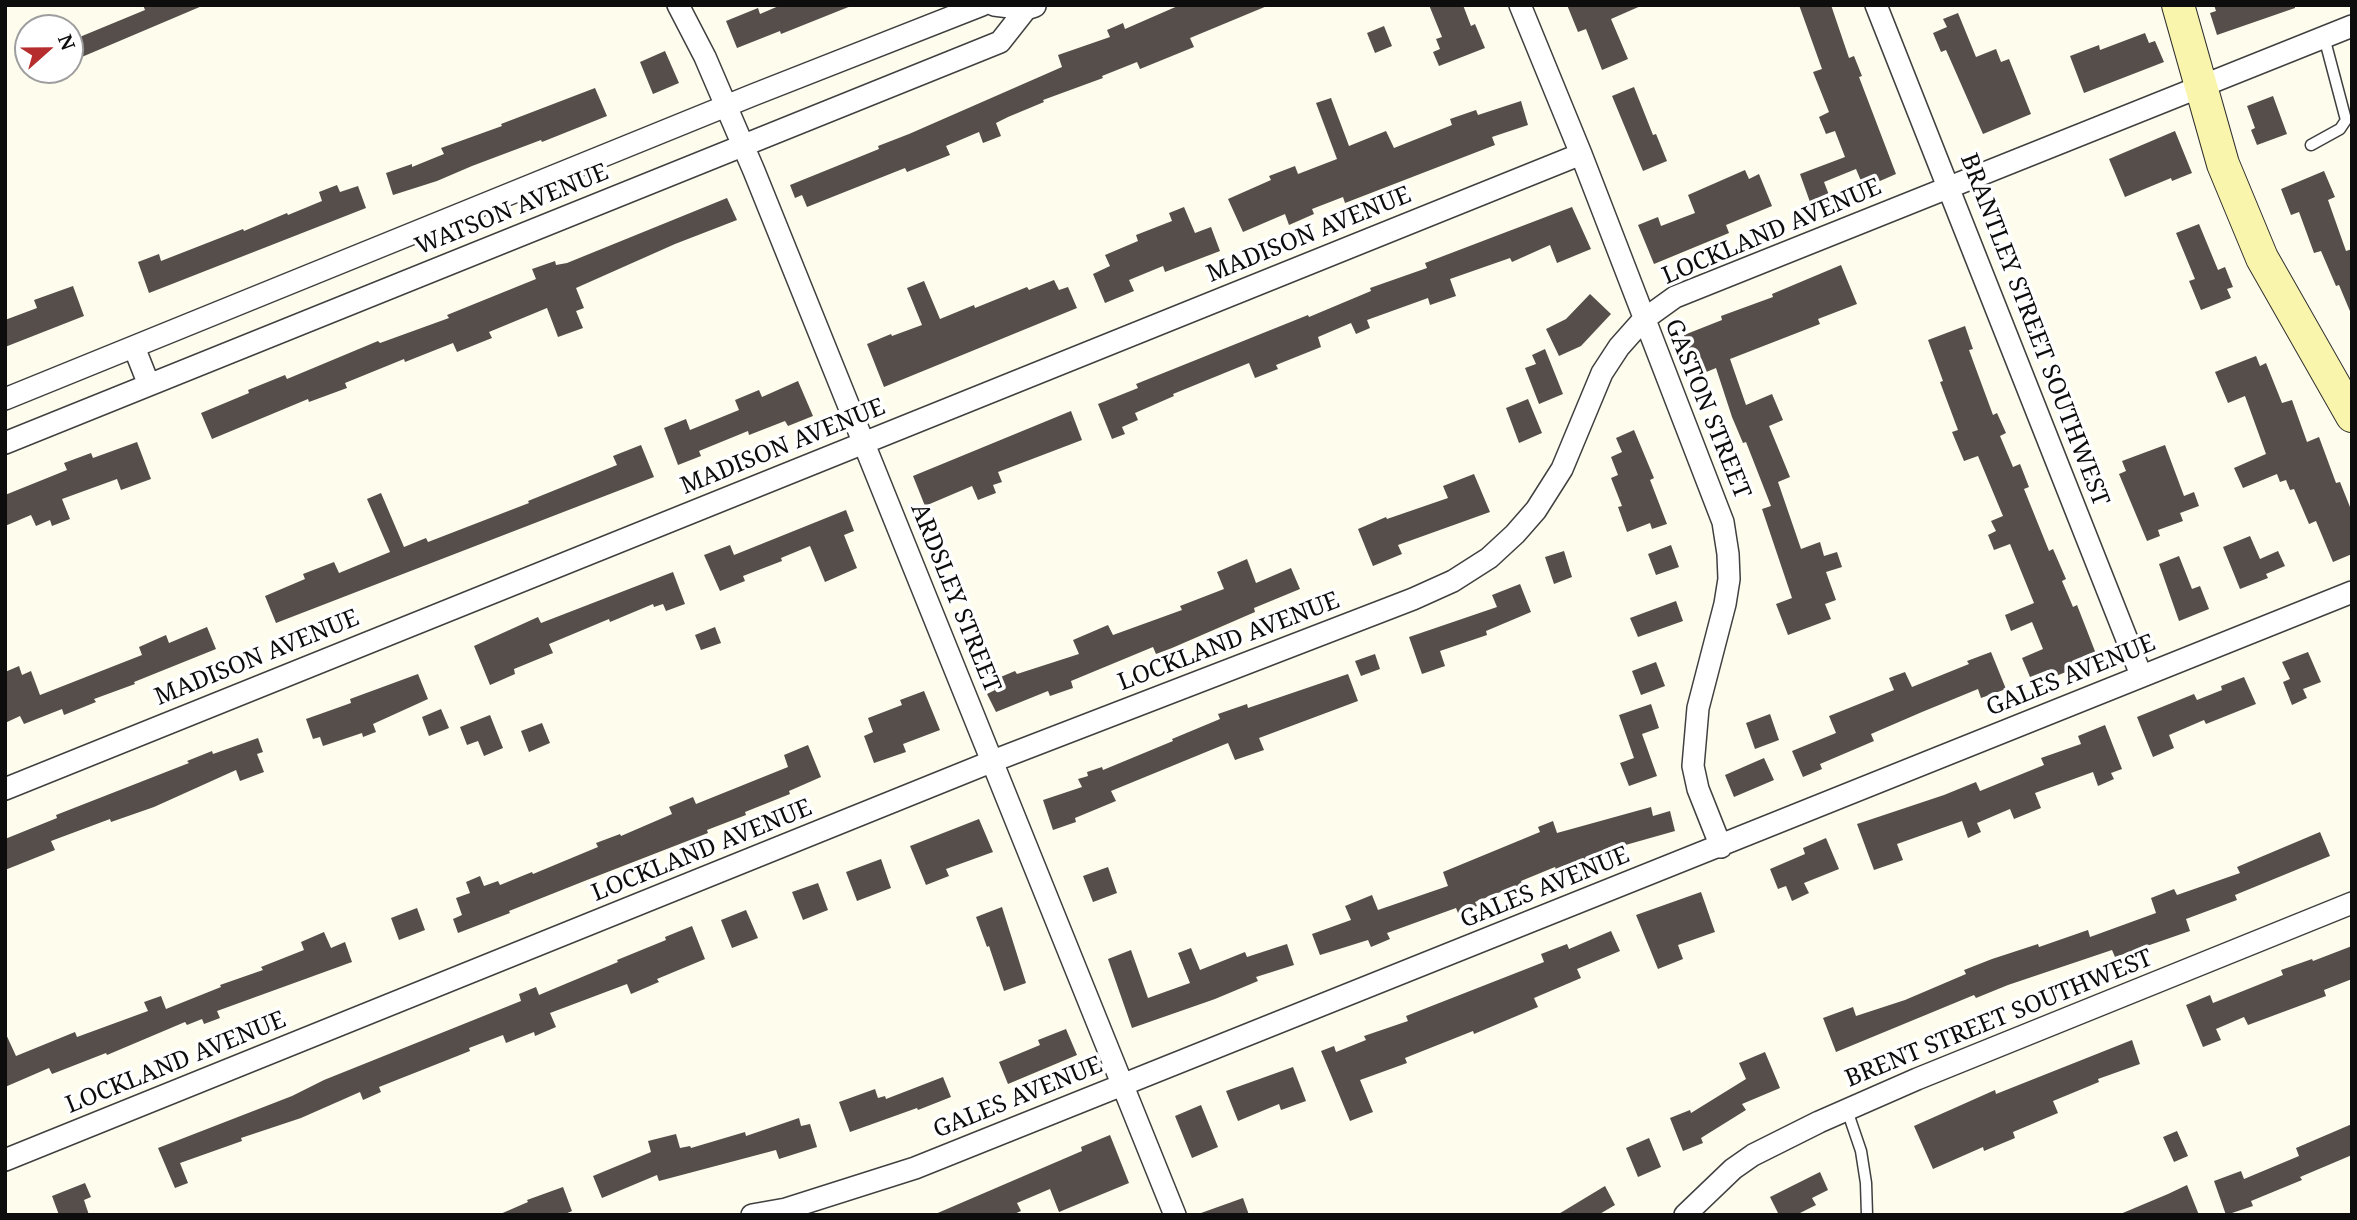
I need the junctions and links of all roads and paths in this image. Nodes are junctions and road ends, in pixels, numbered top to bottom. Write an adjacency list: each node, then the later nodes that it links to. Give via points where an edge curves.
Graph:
1 (678, 5): 11 (street, ARDSLEY STREET, via 694,31)
2 (982, 5): 11 (street, WATSON AVENUE)
3 (994, 5): 7 (street, WATSON AVENUE)
4 (1520, 5): 14 (street, GASTON STREET)
5 (1876, 5): 15 (street, BRANTLEY STREET SOUTHWEST)
6 (2178, 5): 10 (street)
7 (1031, 7): 13 (street, WATSON AVENUE, via 1000,42)
8 (2352, 26): 9 (street, LOCKLAND AVENUE)
9 (2324, 37): 10 (street, LOCKLAND AVENUE); 12 (lane, via 2346,120 2340,129)
10 (2200, 85): 15 (street, LOCKLAND AVENUE); 20 (street, via 2223,164 2262,258)
11 (725, 107): 13 (street, ARDSLEY STREET); 17 (street, WATSON AVENUE)
12 (2311, 145)
13 (742, 147): 18 (street, WATSON AVENUE); 22 (street, ARDSLEY STREET)
14 (1581, 154): 16 (street, GASTON STREET); 22 (street, MADISON AVENUE)
15 (1949, 186): 16 (street, LOCKLAND AVENUE, via 1675,297); 24 (street, BRANTLEY STREET SOUTHWEST)
16 (1643, 320): 25 (street, LOCKLAND AVENUE, via 1602,373 1562,469 1536,510 1480,564 1413,599); 27 (street, GASTON STREET, via 1710,483 1728,554 1725,604 1703,683 1693,753 1698,789)
17 (134, 346): 18 (street); 19 (street, WATSON AVENUE)
18 (149, 385): 21 (street, WATSON AVENUE)
19 (5, 399)
20 (2352, 416)
21 (5, 443)
22 (863, 443): 25 (street, ARDSLEY STREET); 26 (street, MADISON AVENUE)
23 (2352, 592): 24 (street, GALES AVENUE)
24 (2141, 675): 27 (street, GALES AVENUE)
25 (993, 761): 29 (street, ARDSLEY STREET); 31 (street, LOCKLAND AVENUE)
26 (5, 789)
27 (1721, 847): 29 (street, GALES AVENUE)
28 (2352, 903): 30 (street, BRENT STREET SOUTHWEST)
29 (1121, 1084): 32 (street, GALES AVENUE, via 915,1168); 34 (street, ARDSLEY STREET)
30 (1847, 1110): 35 (street, BRENT STREET SOUTHWEST, via 1753,1155); 36 (lane, via 1861,1151)
31 (5, 1160)
32 (787, 1212): 33 (street, GALES AVENUE)
33 (752, 1215)
34 (1175, 1215)
35 (1685, 1215)
36 (1867, 1215)

